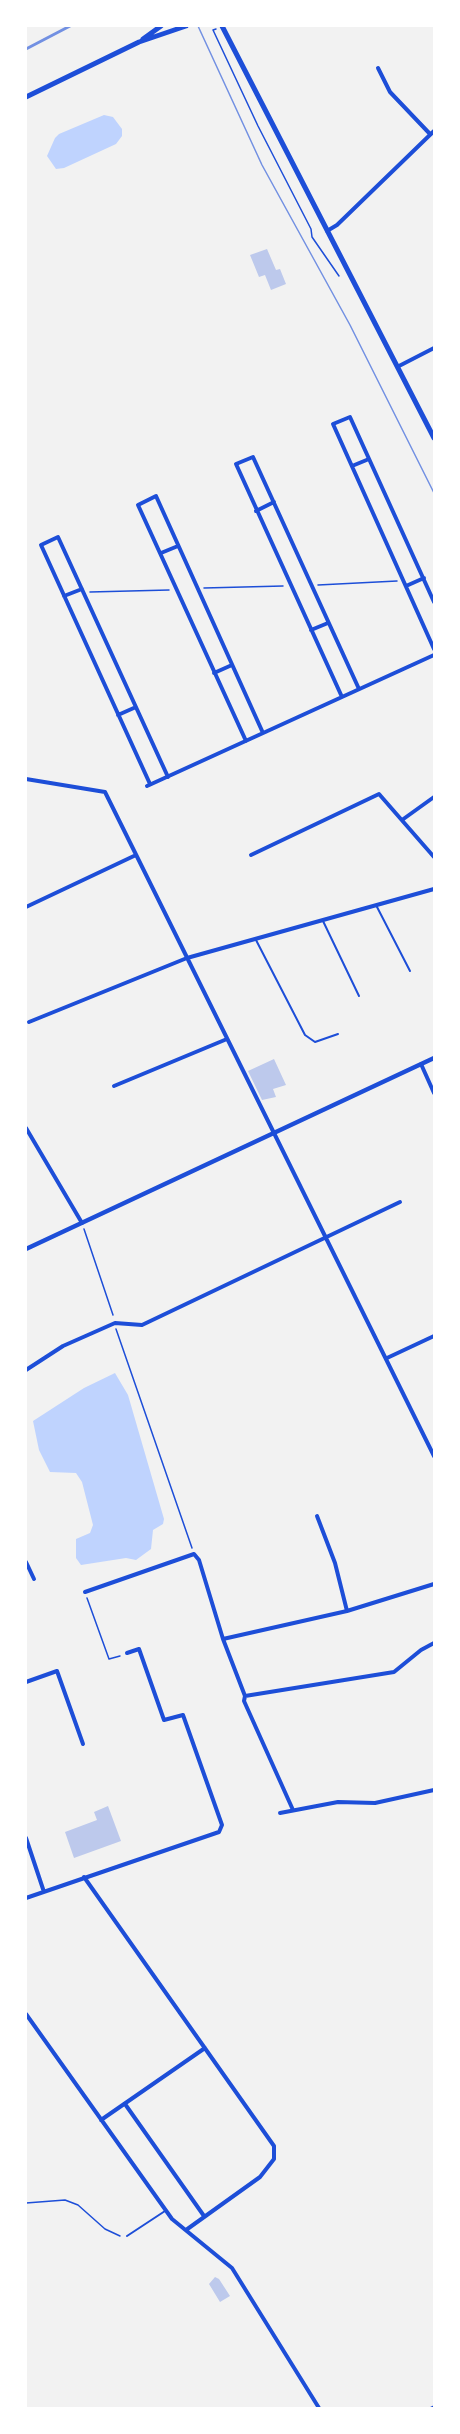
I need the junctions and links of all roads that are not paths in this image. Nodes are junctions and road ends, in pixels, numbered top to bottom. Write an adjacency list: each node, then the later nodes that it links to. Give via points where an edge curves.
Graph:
1 (161, 26): 4 (main road)
2 (186, 26): 4 (main road)
3 (222, 26): 8 (main road)
4 (139, 42): 6 (main road)
5 (378, 68): 7 (street, via 390,92)
6 (26, 97)
7 (433, 132): 8 (street)
8 (327, 231): 10 (main road)
9 (435, 348): 10 (street)
10 (399, 366): 11 (main road)
11 (435, 438)
12 (369, 459): 13 (street); 13 (street, via 350,417 333,424); 18 (street)
13 (352, 466): 19 (street)
14 (274, 502): 15 (street); 15 (street, via 253,457 236,464); 23 (street)
15 (256, 511): 24 (street)
16 (178, 546): 17 (street); 17 (street, via 156,496 138,505); 27 (street)
17 (160, 554): 28 (street)
18 (423, 578): 19 (street); 22 (street)
19 (406, 586): 25 (street)
20 (83, 591): 21 (street); 21 (street, via 58,537 40,545); 31 (street)
21 (64, 596): 32 (street)
22 (435, 602)
23 (328, 622): 24 (street); 29 (street)
24 (311, 630): 30 (street)
25 (435, 649)
26 (435, 654): 29 (street)
27 (232, 665): 28 (street); 33 (street)
28 (214, 673): 34 (street)
29 (359, 689): 30 (street)
30 (342, 697): 33 (street)
31 (136, 706): 32 (street); 35 (street)
32 (118, 715): 35 (street, via 149,785)
33 (263, 733): 34 (street)
34 (246, 741): 35 (street)
35 (168, 777)
36 (26, 779): 39 (street, via 105,792)
37 (435, 797): 38 (street)
38 (402, 820): 40 (street, via 380,794); 41 (street)
39 (136, 855): 44 (street); 47 (street)
40 (250, 855)
41 (435, 857)
42 (435, 890): 43 (street)
43 (376, 905): 45 (street); 48 (lane)
44 (26, 907)
45 (323, 921): 46 (street); 49 (lane)
46 (255, 940): 47 (street); 51 (lane, via 304,1035 315,1042)
47 (187, 958): 50 (street); 52 (street)
48 (410, 971)
49 (359, 996)
50 (29, 1022)
51 (338, 1034)
52 (228, 1039): 55 (street); 58 (street)
53 (435, 1058): 54 (street)
54 (421, 1064): 56 (street); 58 (street)
55 (114, 1086)
56 (435, 1092)
57 (26, 1128): 60 (street)
58 (274, 1133): 60 (street); 61 (street)
59 (400, 1202): 61 (street)
60 (82, 1222): 62 (street)
61 (326, 1238): 64 (street); 65 (street, via 142,1325 115,1323 63,1346)
62 (26, 1249)
63 (435, 1336): 64 (street)
64 (387, 1358): 66 (street)
65 (26, 1370)
66 (435, 1456)
67 (317, 1516): 72 (street, via 335,1563)
68 (26, 1562): 69 (street)
69 (34, 1579)
70 (435, 1584): 72 (street)
71 (85, 1592): 73 (street, via 194,1554)
72 (347, 1611): 73 (street)
73 (223, 1639): 77 (street)
74 (435, 1643): 77 (street, via 394,1672)
75 (127, 1653): 83 (street, via 139,1649 164,1720 183,1714 222,1825 219,1832)
76 (26, 1682): 78 (street, via 57,1671)
77 (245, 1696): 80 (street)
78 (83, 1744)
79 (435, 1790): 80 (street, via 375,1803 338,1802)
80 (293, 1810): 81 (street)
81 (280, 1814)
82 (26, 1838): 84 (street)
83 (84, 1877): 84 (street); 87 (street)
84 (44, 1892): 85 (street)
85 (26, 1898)
86 (26, 2014): 89 (street)
87 (205, 2048): 88 (street); 91 (street, via 274,2146 274,2159 260,2177)
88 (125, 2104): 89 (street); 91 (street)
89 (101, 2120): 90 (street)
90 (165, 2211): 92 (street); 93 (lane)
91 (204, 2216): 92 (street)
92 (186, 2230): 94 (street, via 232,2268)
93 (127, 2236)
94 (319, 2409)

